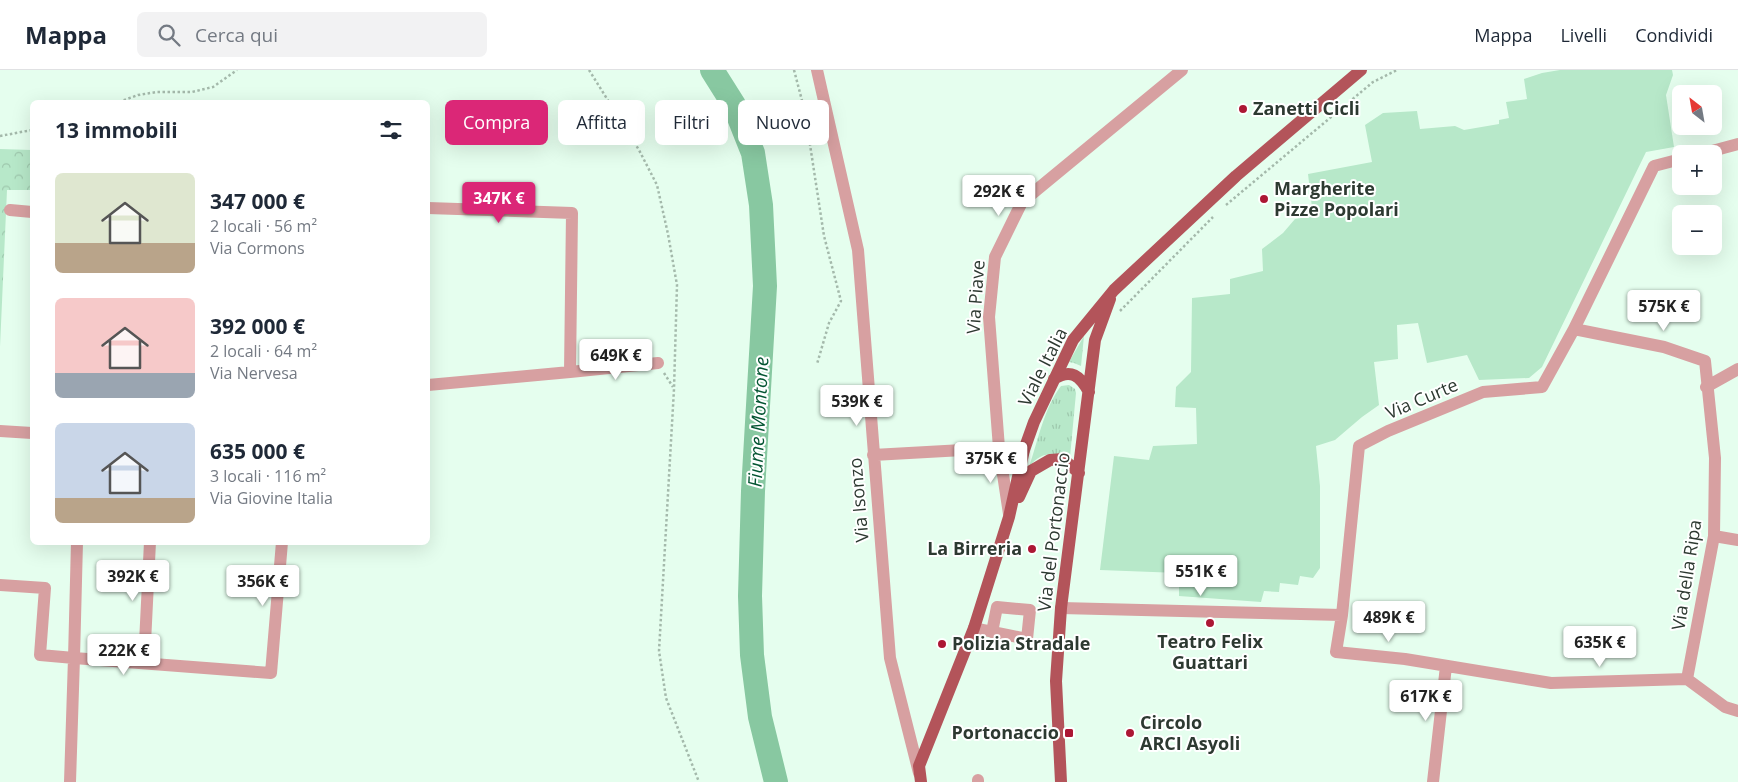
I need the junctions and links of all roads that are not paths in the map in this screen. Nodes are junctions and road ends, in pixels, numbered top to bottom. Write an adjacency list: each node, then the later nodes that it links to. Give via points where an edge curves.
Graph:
1 (817, 70): 23 (street, Via Isonzo, via 858,250)
2 (1182, 70): 21 (street, Via Piave, via 1022,202 995,257 989,316)
3 (1361, 70): 10 (main road, Viale Italia, via 1236,176)
4 (1738, 144): 5 (street)
5 (1722, 148)
6 (1672, 161): 11 (street, Via Curte, via 1654,166)
7 (430, 208): 14 (street, via 572,213)
8 (10, 210): 9 (street)
9 (30, 212)
10 (1114, 290): 15 (main road, Viale Italia, via 1073,340); 18 (main road, Via del Portonaccio, via 1095,340)
11 (1574, 329): 17 (street, Via della Ripa, via 1664,346 1704,361); 33 (street, Via Curte, via 1542,388 1483,392 1359,446)
12 (658, 363): 14 (street)
13 (1738, 370): 17 (street)
14 (570, 372): 16 (street)
15 (1054, 379): 18 (main road, via 1070,373 1078,377); 22 (main road, Viale Italia)
16 (430, 385)
17 (1706, 387): 26 (street, Via della Ripa, via 1715,458)
18 (1089, 392): 24 (main road, Via del Portonaccio)
19 (0, 431): 20 (street)
20 (30, 433)
21 (999, 448): 22 (street); 23 (street); 25 (street, Via Piave)
22 (1024, 450): 25 (main road, Viale Italia)
23 (874, 455): 41 (street, Via Isonzo, via 890,658)
24 (1079, 472): 25 (main road, via 1063,459 1050,460 1031,471); 32 (main road, Via del Portonaccio)
25 (1009, 517): 34 (main road, Viale Italia)
26 (1714, 536): 27 (street); 39 (street, Via della Ripa)
27 (1738, 540)
28 (77, 545): 36 (street)
29 (150, 545): 37 (street)
30 (282, 545): 37 (street, via 271,673)
31 (0, 585): 36 (street, via 45,588 40,655)
32 (1061, 608): 33 (street); 43 (main road, Via del Portonaccio, via 1056,680)
33 (1342, 614): 38 (street, Via Curte, via 1336,652)
34 (974, 628): 35 (street); 41 (main road, Viale Italia, via 919,766)
35 (992, 632)
36 (74, 658): 37 (street); 42 (street)
37 (144, 663)
38 (1446, 666): 39 (street, via 1551,683); 44 (street)
39 (1687, 679): 40 (street, via 1725,707)
40 (1738, 711)
41 (921, 780)
42 (70, 782)
43 (1061, 782)
44 (1433, 782)

